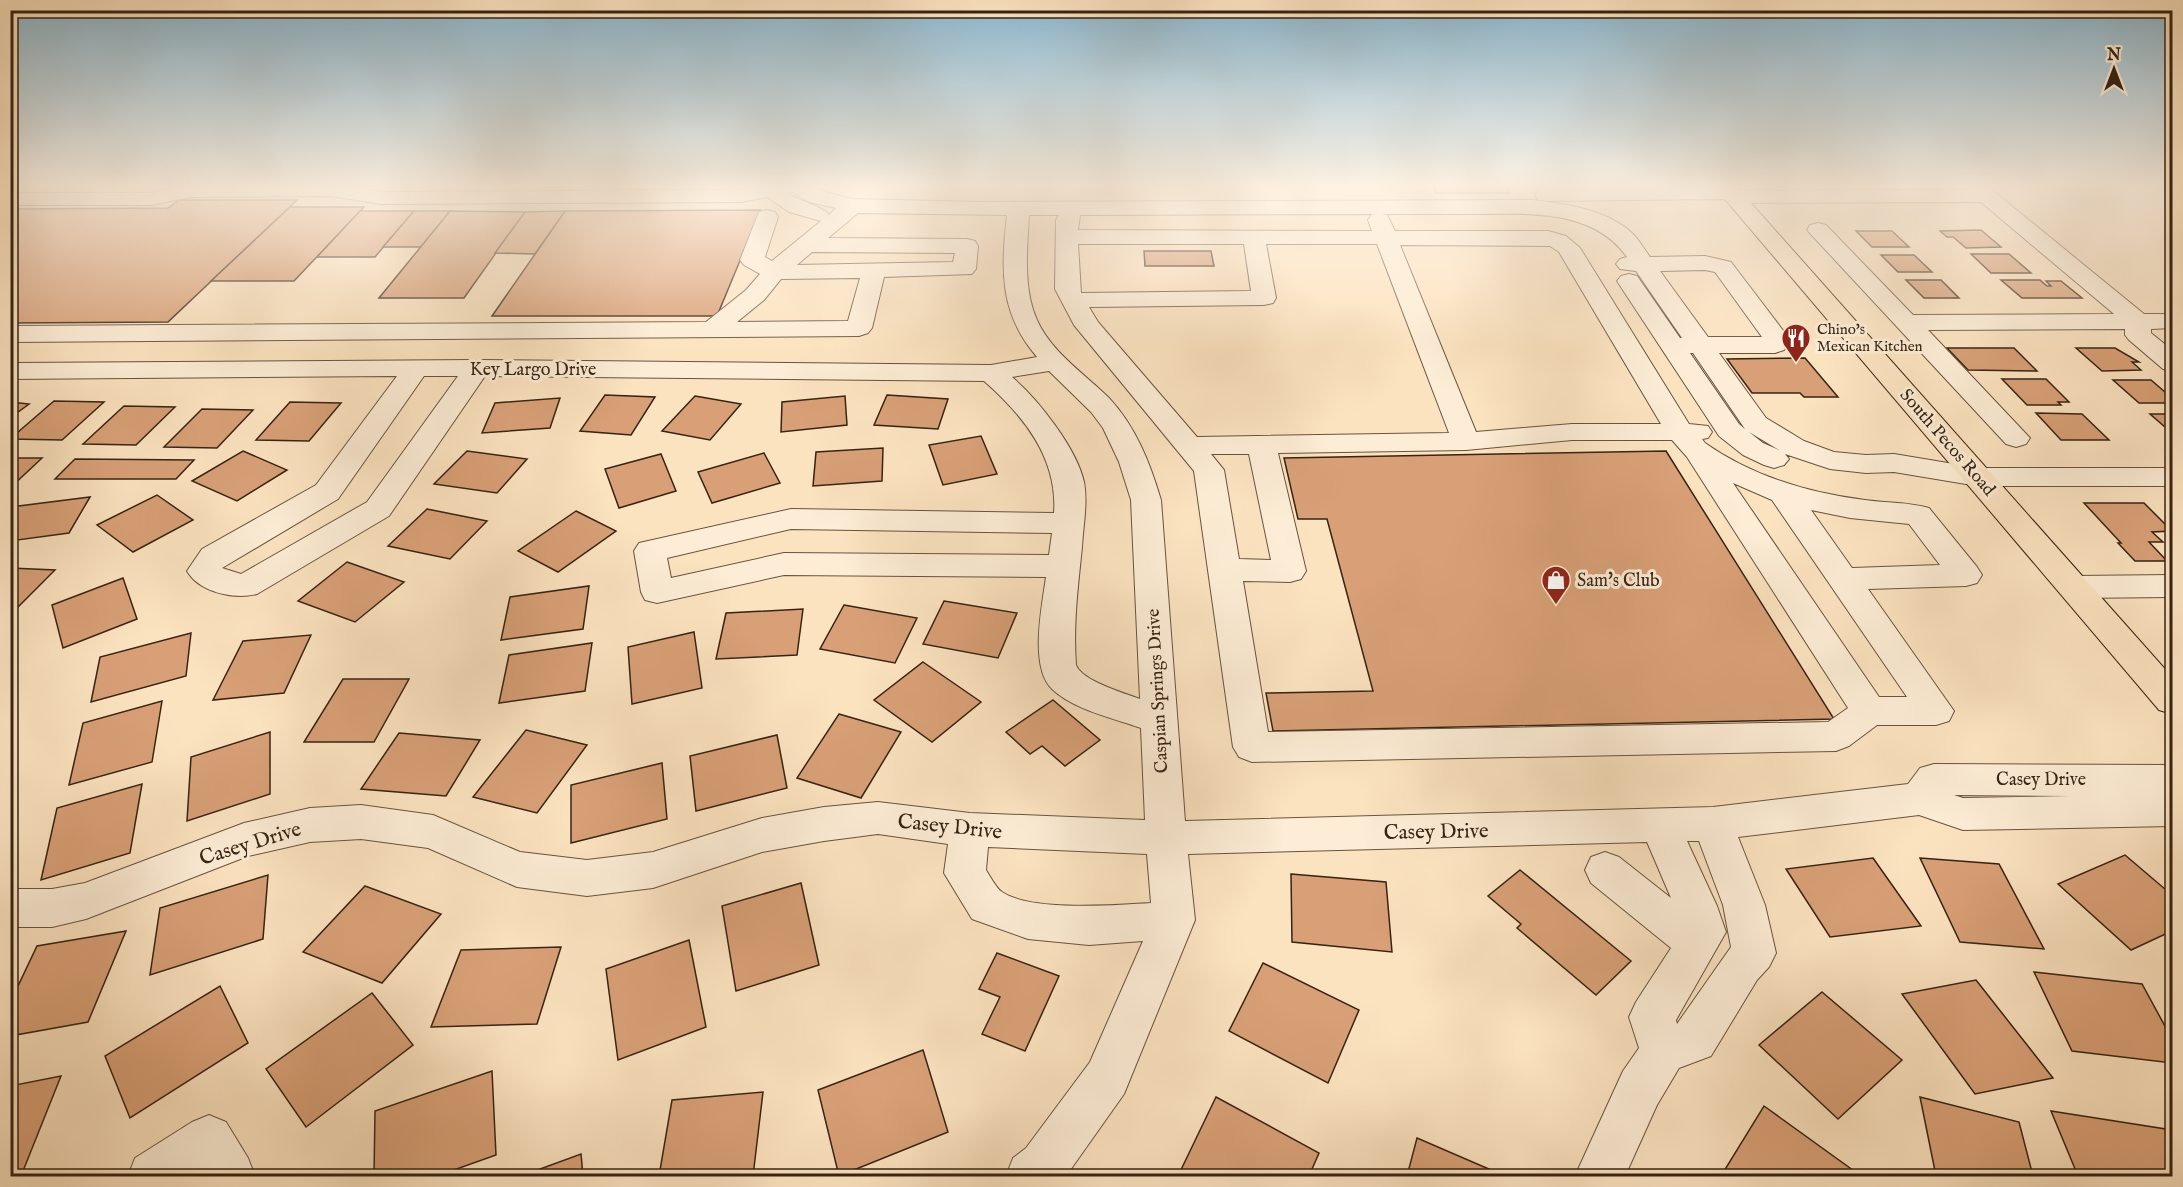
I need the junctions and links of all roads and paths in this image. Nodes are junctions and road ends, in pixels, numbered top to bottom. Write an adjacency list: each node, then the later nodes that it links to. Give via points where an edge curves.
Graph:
1 (759, 240): 16 (street, via 752,260)
2 (811, 240): 13 (street)
3 (1020, 240): 27 (street, Caspian Springs Drive, via 1017,294 1024,320)
4 (1069, 240): 19 (street, via 1067,289)
5 (1254, 240): 19 (street, via 1264,298)
6 (1387, 240): 36 (street)
7 (1556, 240): 37 (street, via 1568,248)
8 (1599, 240): 14 (street)
9 (1625, 240): 15 (street)
10 (1772, 240): 40 (main road, South Pecos Road)
11 (1828, 240): 22 (street)
12 (2040, 240): 20 (street)
13 (806, 245): 16 (street); 17 (street, via 967,246 964,269)
14 (1617, 264): 15 (street); 25 (street)
15 (1644, 264): 26 (street); 26 (street, via 1705,262 1723,267 1778,341 1775,345)
16 (774, 272): 17 (street); 18 (street)
17 (872, 281): 18 (street); 23 (street, via 859,328)
18 (755, 295): 23 (street)
19 (1073, 300): 39 (street, via 1087,325)
20 (2138, 321): 21 (street); 22 (street); 28 (street, via 2138,335)
21 (2172, 321)
22 (1907, 323): 35 (street)
23 (712, 330): 24 (street)
24 (10, 334)
25 (1672, 345): 26 (street); 34 (street)
26 (1701, 345): 33 (street, via 1756,424)
27 (1054, 362): 32 (street, Key Largo Drive); 52 (street, Caspian Springs Drive, via 1117,426 1134,458 1146,500)
28 (2172, 363)
29 (477, 368): 30 (street, Key Largo Drive); 30 (street, via 378,509 246,586 219,581 203,571 213,557 327,492); 32 (street, Key Largo Drive)
30 (416, 369): 31 (street, Key Largo Drive)
31 (10, 371)
32 (991, 373): 44 (street, via 1025,404 1053,447 1069,483)
33 (1766, 430): 34 (street); 40 (street, via 1794,447 1830,460 1894,463)
34 (1732, 432): 37 (street); 40 (street, via 1753,449 1788,466 1839,482 1915,486)
35 (2016, 438)
36 (1466, 441): 37 (street, via 1572,432); 38 (street)
37 (1687, 441): 42 (street, via 1720,467); 51 (street)
38 (1261, 444): 39 (street); 46 (street, via 1290,571)
39 (1189, 446): 46 (street, via 1209,470)
40 (1978, 477): 41 (street); 49 (main road, South Pecos Road)
41 (2162, 477): 43 (street)
42 (1783, 493): 47 (street); 47 (street, via 1825,506 1918,515 1966,575)
43 (2172, 498)
44 (1067, 524): 45 (street); 45 (street, via 791,519 650,552 657,592 784,564)
45 (1064, 566): 52 (street, via 1055,654 1061,676 1075,687)
46 (1224, 570): 51 (street, via 1252,747 1836,736)
47 (1843, 579): 51 (street, via 1936,711)
48 (2172, 586): 49 (street)
49 (2074, 587): 50 (main road, South Pecos Road)
50 (2172, 700)
51 (1869, 711)
52 (1159, 720): 59 (street, Caspian Springs Drive)
53 (2172, 781): 54 (street, Casey Drive, via 1934,779)
54 (1918, 799): 55 (street, Casey Drive, via 1963,814); 56 (street, Casey Drive)
55 (2172, 810)
56 (1713, 824): 57 (street, Casey Drive); 64 (street, via 1744,905)
57 (1659, 825): 59 (street, Casey Drive); 63 (street, via 1705,932)
58 (969, 830): 59 (street, Casey Drive); 61 (street, Casey Drive, via 878,818 824,824 762,835 653,870 587,878 517,869 433,832 361,822 310,825 244,840 86,900 52,908); 62 (street, via 965,873 987,906 1028,921 1089,926)
59 (1166, 838): 62 (street, Caspian Springs Drive)
60 (1605, 870): 63 (street)
61 (10, 908)
62 (1174, 921): 68 (street, Caspian Springs Drive, via 1107,1078 1044,1166)
63 (1699, 941): 64 (street); 65 (street, via 1652,1017)
64 (1754, 953): 65 (street, via 1695,1040)
65 (1663, 1052): 69 (street, via 1640,1088)
66 (153, 1176): 67 (street, via 209,1139)
67 (230, 1176)
68 (1031, 1176)
69 (1600, 1176)

